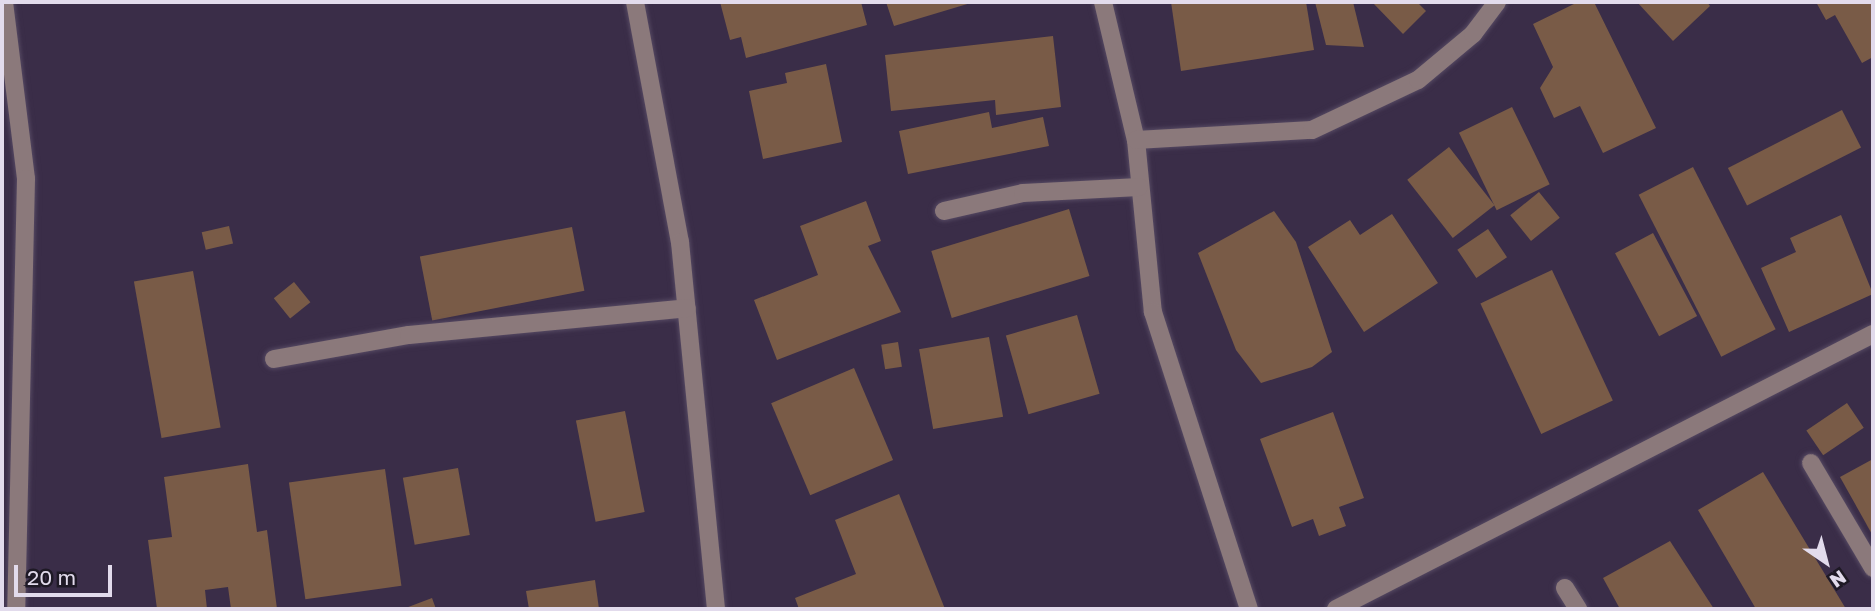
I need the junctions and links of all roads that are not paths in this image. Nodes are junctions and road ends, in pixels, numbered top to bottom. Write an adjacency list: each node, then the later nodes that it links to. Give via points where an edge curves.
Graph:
1 (4, 2): 14 (street, via 26,179)
2 (635, 2): 8 (street)
3 (1104, 2): 5 (street)
4 (1497, 2): 5 (street, via 1473,34 1418,80 1312,130)
5 (1136, 140): 6 (street)
6 (1139, 187): 7 (street, via 1023,193); 16 (street, via 1153,312)
7 (944, 211)
8 (687, 308): 10 (street, via 409,335); 15 (street)
9 (1873, 334): 17 (street)
10 (274, 359)
11 (1811, 463): 12 (street)
12 (1873, 568)
13 (1565, 588): 18 (street)
14 (16, 609)
15 (716, 609)
16 (1249, 609)
17 (1336, 609)
18 (1578, 609)

